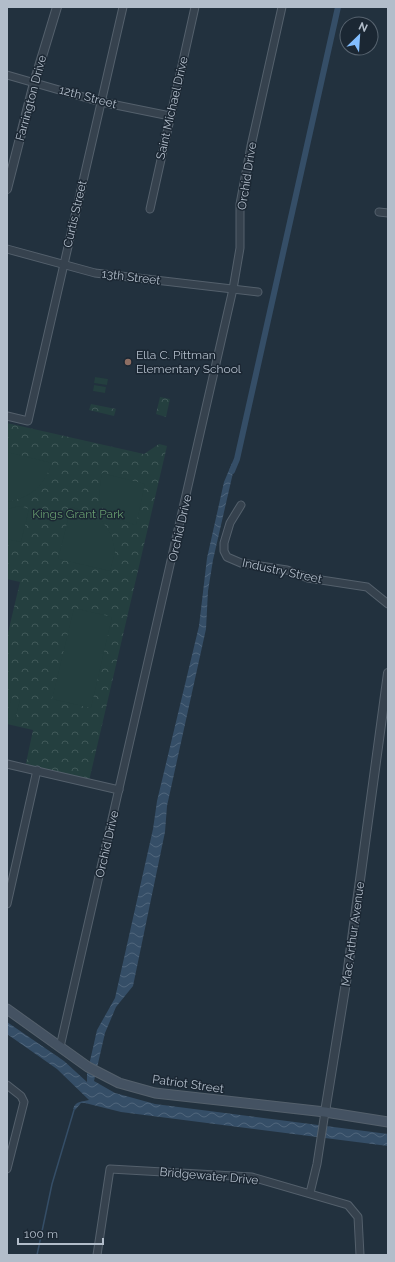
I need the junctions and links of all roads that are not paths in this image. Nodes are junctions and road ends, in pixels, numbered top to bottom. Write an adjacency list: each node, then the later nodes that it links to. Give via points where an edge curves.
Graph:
1 (57, 7): 6 (street, Farrington Drive)
2 (123, 7): 7 (street, Curtis Street)
3 (195, 7): 8 (street, Saint Michael Drive)
4 (282, 7): 15 (street, Orchid Drive, via 240,204 240,248)
5 (7, 75): 6 (street, 12th Street)
6 (34, 83): 7 (street, 12th Street); 9 (street, Farrington Drive)
7 (100, 102): 8 (street, 12th Street); 14 (street, Curtis Street)
8 (170, 116): 10 (street, Saint Michael Drive)
9 (7, 189)
10 (150, 209)
11 (379, 212): 12 (street)
12 (388, 213)
13 (7, 249): 14 (street, 13th Street)
14 (64, 265): 15 (street, 13th Street, via 117,276); 17 (street, Curtis Street, via 28,421)
15 (233, 289): 16 (street, 13th Street); 23 (street, Orchid Drive)
16 (258, 292)
17 (7, 416)
18 (241, 505): 19 (street, Industry Street, via 230,523 224,543 227,557 241,563 287,570 308,578 367,587)
19 (388, 604)
20 (388, 673): 28 (street, Mac Arthur Avenue, via 347,976)
21 (7, 764): 22 (street)
22 (36, 770): 23 (street); 24 (street)
23 (119, 790): 26 (street, Orchid Drive)
24 (7, 904)
25 (7, 1010): 26 (main road, Patriot Street)
26 (60, 1047): 28 (main road, Patriot Street, via 96,1072 119,1083 155,1093)
27 (7, 1085): 30 (street, via 21,1096 24,1102)
28 (325, 1112): 29 (main road, Patriot Street); 31 (street, Mac Arthur Avenue)
29 (388, 1122)
30 (7, 1169)
31 (310, 1193): 32 (street, Bridgewater Drive, via 252,1177 110,1169); 33 (street, Bridgewater Drive, via 348,1205 358,1217)
32 (97, 1255)
33 (360, 1255)

